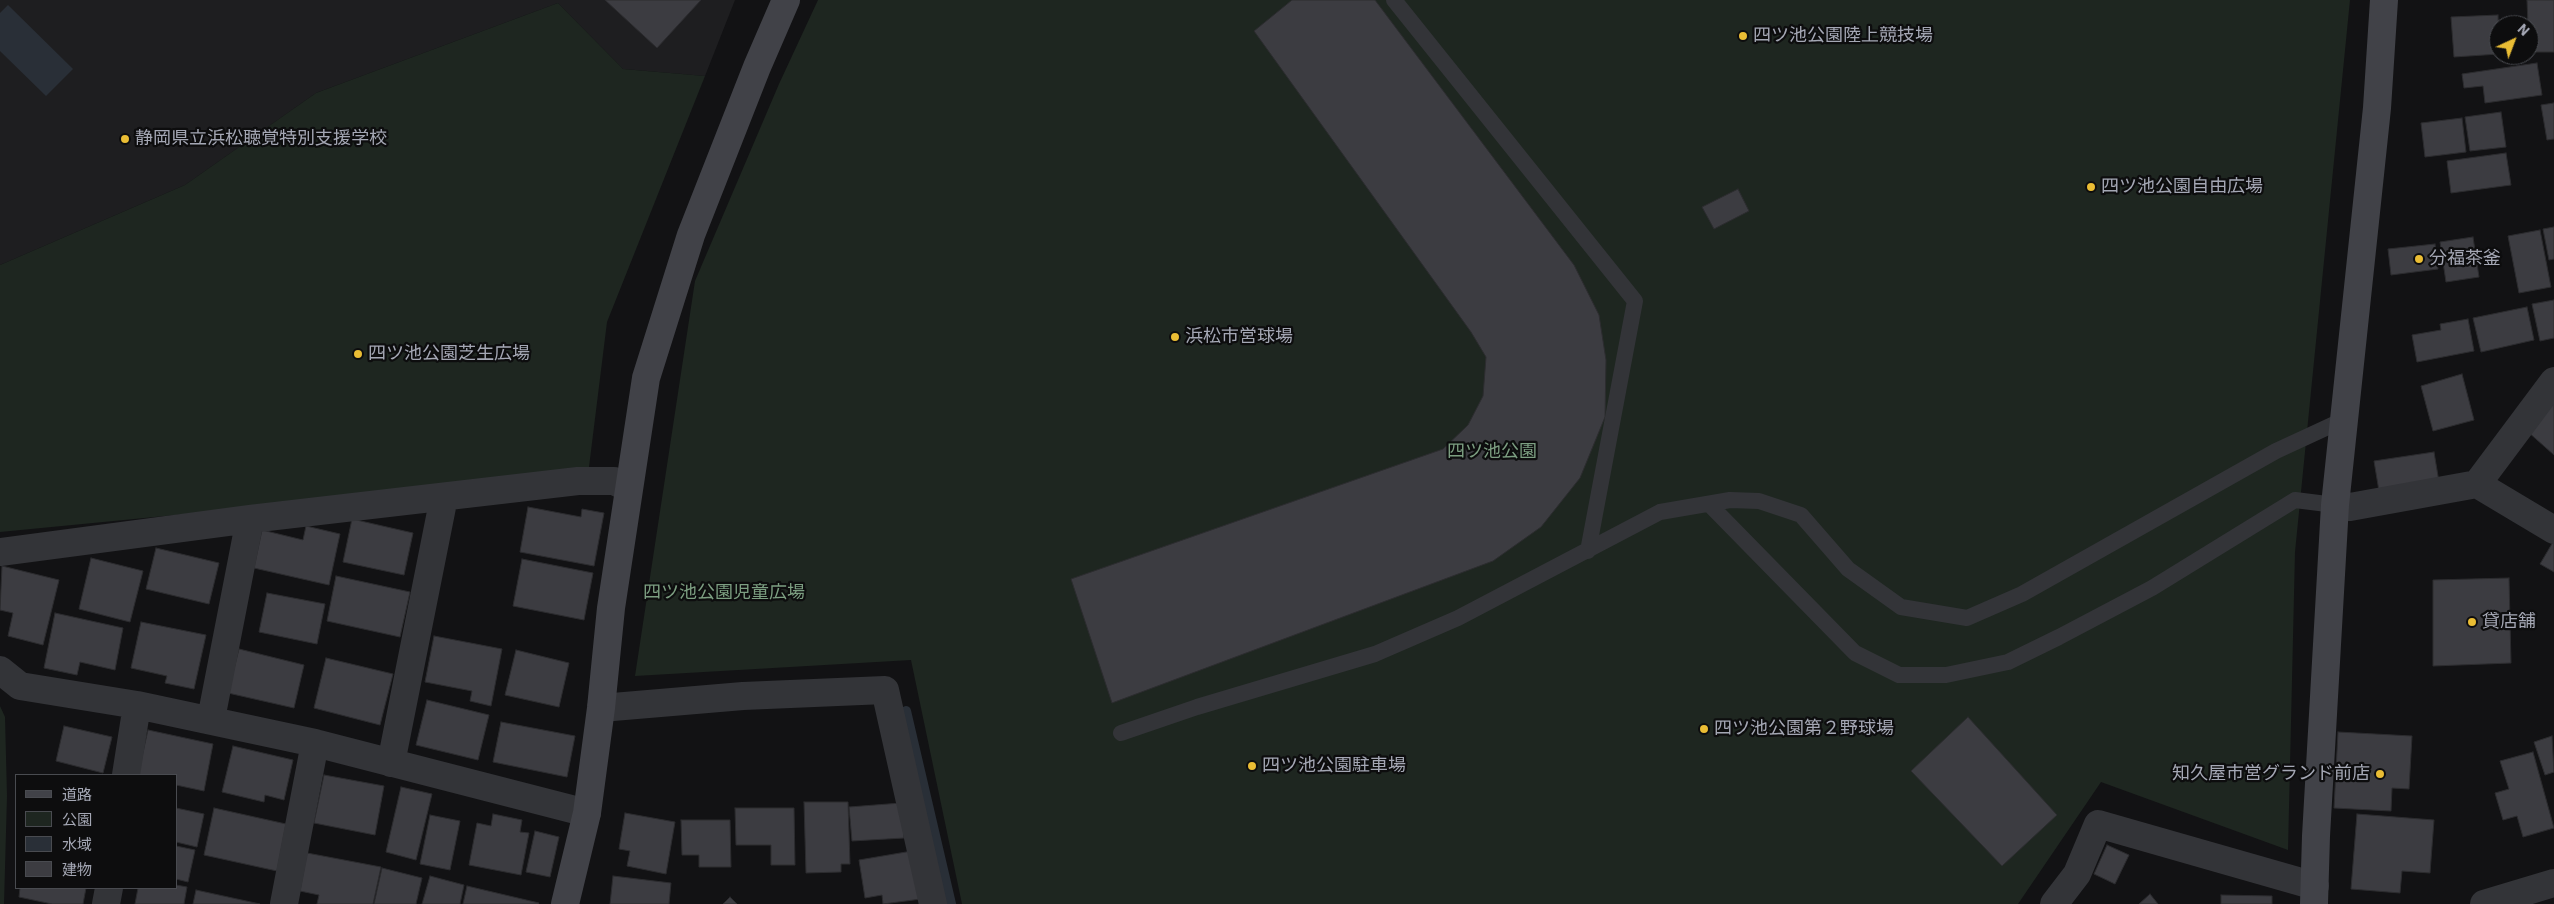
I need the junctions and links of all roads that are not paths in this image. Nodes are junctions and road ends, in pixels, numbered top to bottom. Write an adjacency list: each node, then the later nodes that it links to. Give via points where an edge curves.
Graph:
1 (786, 0): 7 (street, via 691,235 646,378)
2 (1394, 0): 13 (lane, via 1635,300)
3 (2384, 0): 5 (street, via 2377,108)
4 (2554, 381): 6 (street)
5 (2343, 420): 9 (lane, via 2276,451 2022,594 1967,618 1901,607 1848,570 1801,515 1760,501 1730,500); 10 (street)
6 (2477, 484): 10 (street, via 2350,507); 12 (street)
7 (628, 488): 8 (street, via 614,481 578,481); 17 (street)
8 (444, 497): 11 (street); 21 (street)
9 (1709, 504): 10 (lane, via 1855,653 1899,675 1946,675 2008,662 2152,588 2295,500); 13 (lane, via 1660,512)
10 (2335, 505): 26 (street)
11 (250, 519): 14 (street); 18 (street)
12 (2554, 530)
13 (1588, 551): 19 (lane, via 1458,618 1375,654)
14 (0, 552)
15 (0, 670): 16 (street, via 20,686)
16 (137, 705): 18 (street); 22 (street)
17 (601, 708): 23 (street); 30 (street, via 743,696 885,690)
18 (211, 719): 20 (street)
19 (1121, 733)
20 (315, 743): 21 (street); 28 (street)
21 (391, 762): 23 (street)
22 (126, 774)
23 (587, 813): 29 (street)
24 (2554, 882): 32 (street)
25 (109, 889): 27 (street)
26 (2315, 895): 31 (street, via 2098,824 2077,874)
27 (106, 904)
28 (284, 904)
29 (565, 904)
30 (933, 904)
31 (2054, 904)
32 (2484, 904)

